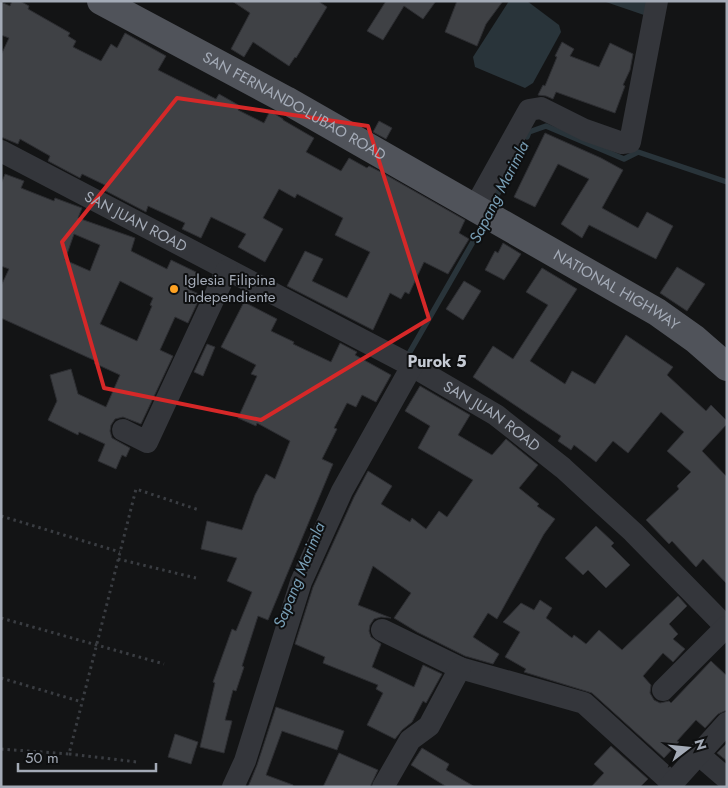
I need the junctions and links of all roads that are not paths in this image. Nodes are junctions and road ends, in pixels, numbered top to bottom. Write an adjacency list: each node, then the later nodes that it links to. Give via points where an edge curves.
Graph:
1 (101, 1): 4 (main road, SAN FERNANDO-LUBAO ROAD, via 286,100)
2 (657, 1): 4 (street, via 630,142 622,143 570,115 541,108 529,110)
3 (1, 151): 5 (street, SAN JUAN ROAD)
4 (487, 214): 7 (main road, NATIONAL HIGHWAY, via 657,312)
5 (226, 270): 6 (street, SAN JUAN ROAD); 8 (street, via 147,442)
6 (412, 366): 9 (street, SAN JUAN ROAD, via 496,415 563,468 633,532); 17 (street, via 342,490 301,582 245,761)
7 (727, 367)
8 (123, 430)
9 (726, 628): 12 (street)
10 (382, 630): 11 (street)
11 (460, 668): 16 (street, via 584,703); 18 (street, via 429,726 410,740)
12 (663, 690)
13 (727, 723): 14 (street)
14 (698, 754): 15 (street); 16 (street)
15 (727, 778)
16 (670, 785)
17 (233, 787)
18 (383, 787)

